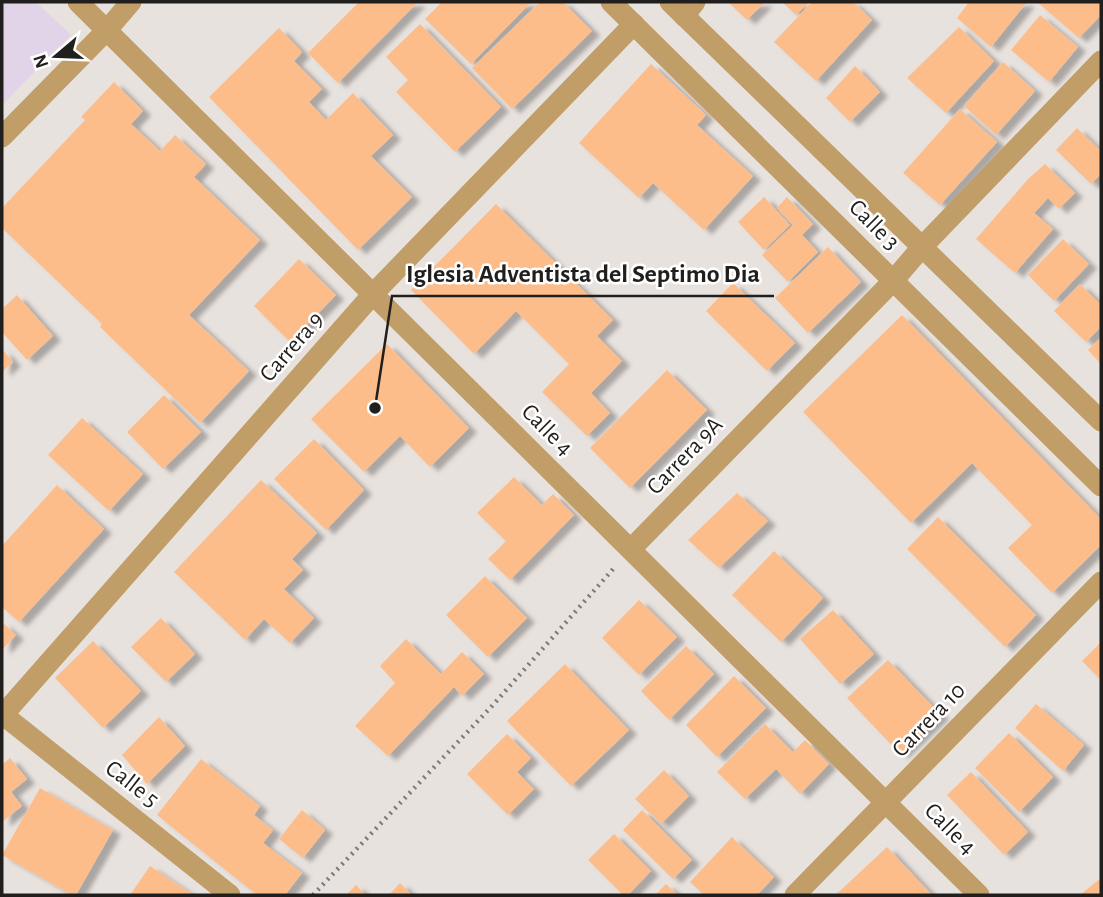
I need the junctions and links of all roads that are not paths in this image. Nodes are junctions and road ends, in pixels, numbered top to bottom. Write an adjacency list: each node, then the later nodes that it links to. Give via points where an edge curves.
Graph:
1 (78, 2): 6 (street, Calle 4)
2 (131, 2): 6 (street)
3 (611, 2): 5 (street, Calle 3)
4 (683, 6): 9 (street, Calle 3)
5 (634, 24): 10 (street, Calle 3); 11 (street, Carrera 9)
6 (107, 30): 8 (street); 11 (street, Calle 4)
7 (1101, 61): 9 (street, Carrera 9A)
8 (2, 137)
9 (922, 247): 10 (street, Carrera 9A); 12 (street, Calle 3)
10 (893, 281): 13 (street, Calle 3); 14 (street, Carrera 9A)
11 (373, 294): 14 (street, Calle 4); 16 (street, Carrera 9)
12 (1101, 421)
13 (1101, 486)
14 (631, 550): 17 (street, Calle 4)
15 (1101, 582): 17 (street, Carrera 10)
16 (2, 715): 18 (street, Calle 5)
17 (886, 803): 19 (street, Carrera 10); 20 (street, Calle 4)
18 (230, 895)
19 (795, 895)
20 (979, 895)

